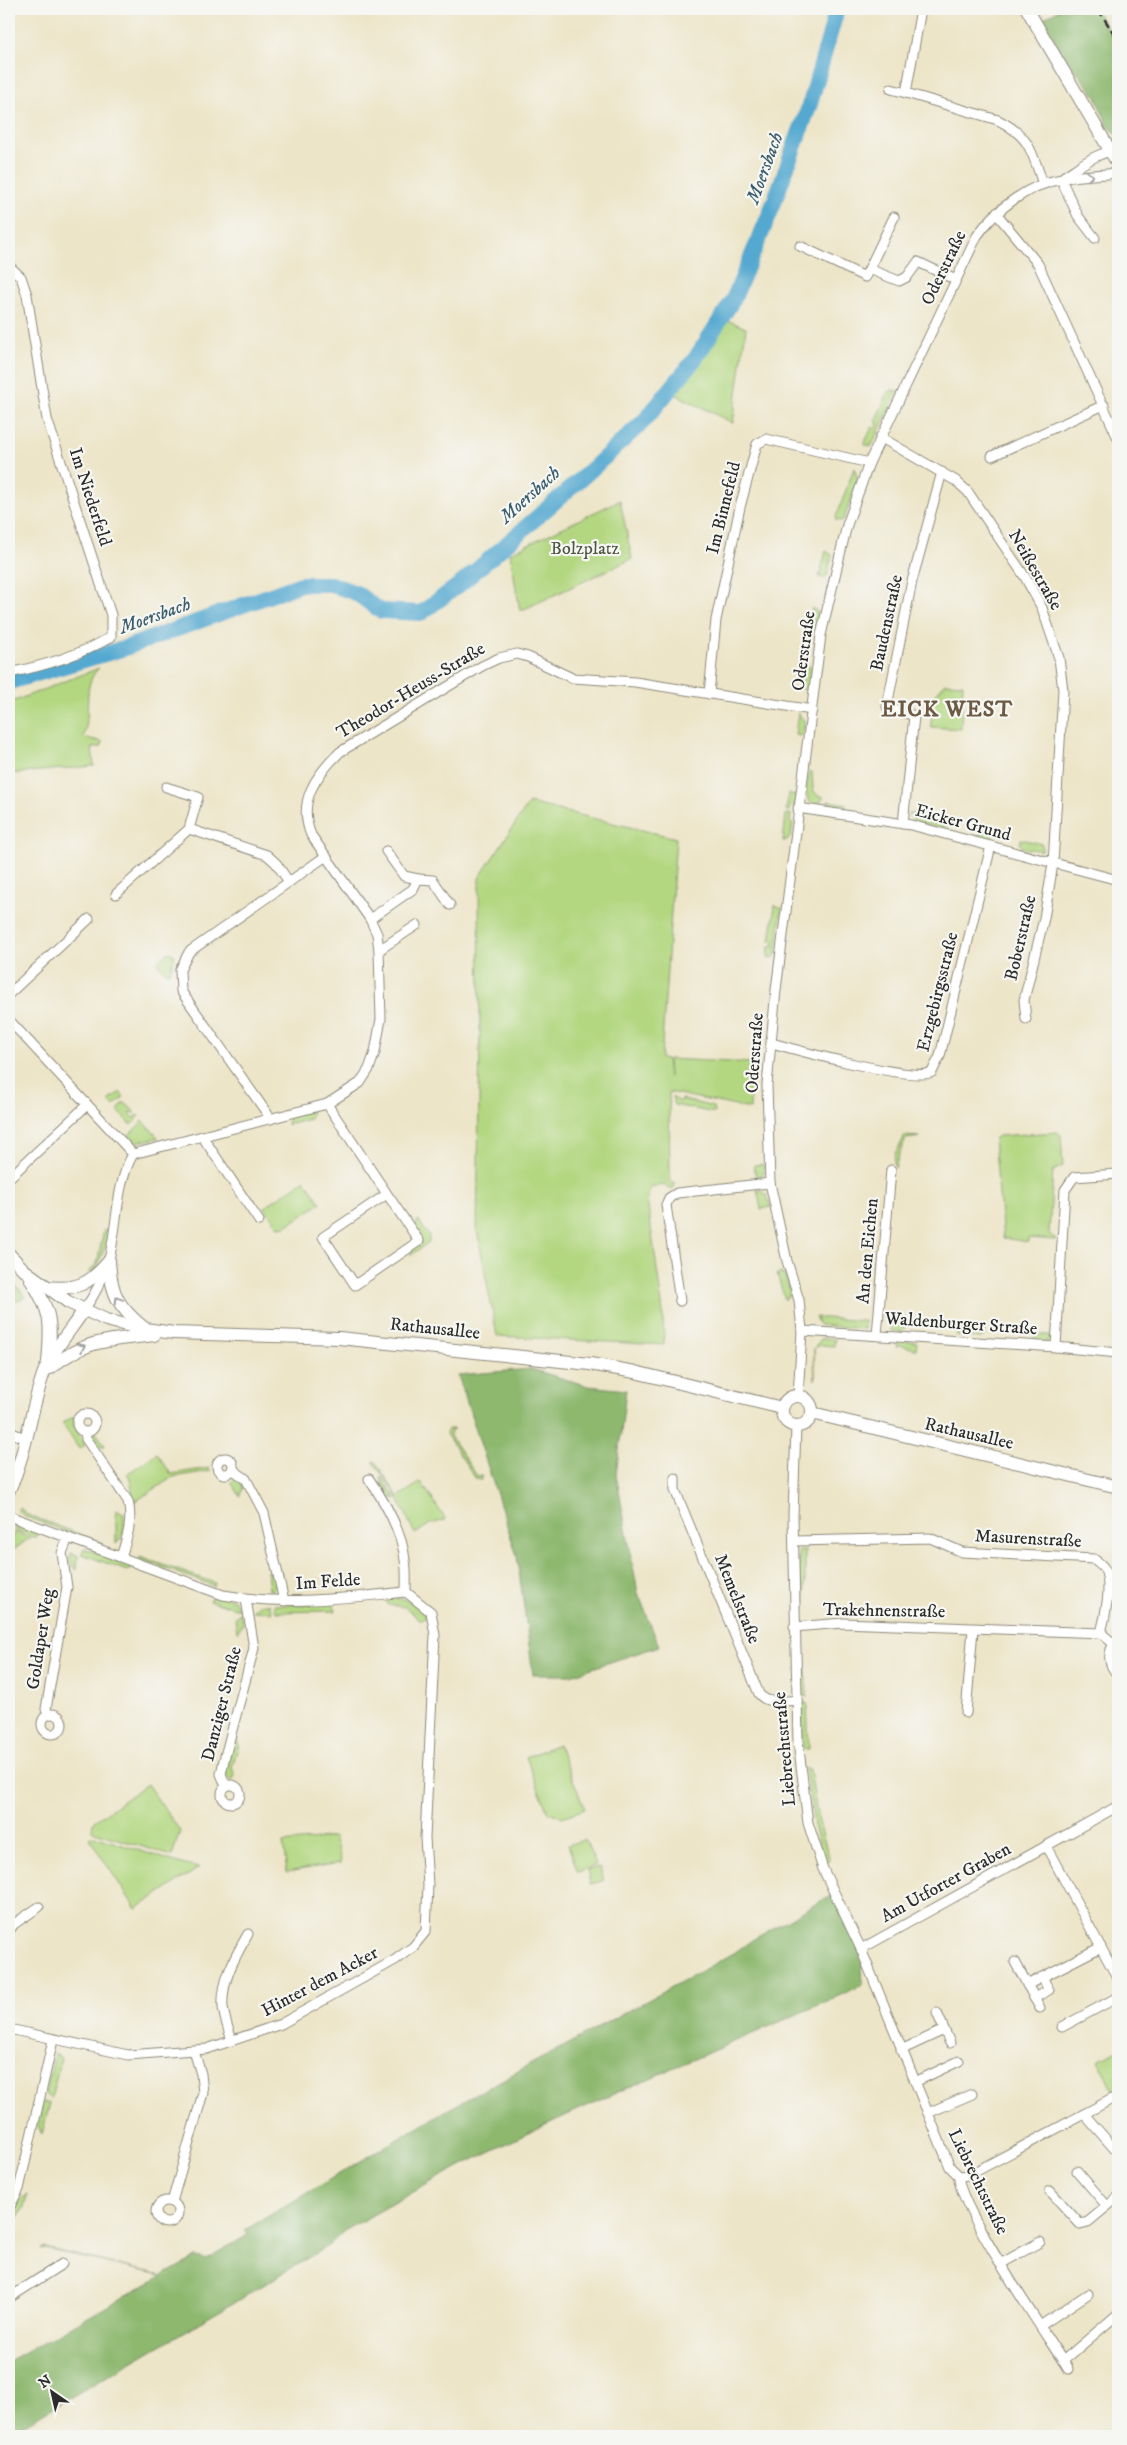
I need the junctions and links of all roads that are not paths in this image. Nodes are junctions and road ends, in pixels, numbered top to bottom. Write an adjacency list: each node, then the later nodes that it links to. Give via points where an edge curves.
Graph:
1 (921, 9): 4 (street)
2 (1027, 9): 5 (street)
3 (891, 89): 4 (street)
4 (906, 93): 9 (street, via 1009,125 1030,145)
5 (1114, 151): 6 (street); 8 (street, Oderstraße)
6 (1118, 164)
7 (1118, 173): 8 (street, Oderstraße, one-way to 7)
8 (1061, 179): 9 (street, Oderstraße); 12 (street, via 1078,216)
9 (1043, 184): 10 (street, Oderstraße)
10 (996, 213): 16 (street, Oderstraße, via 977,236); 17 (street, via 1038,264)
11 (894, 217): 15 (street)
12 (1095, 238)
13 (800, 246): 15 (street, via 865,277)
14 (9, 266): 23 (street, Im Niederfeld, via 21,277 28,295 47,419 111,615 111,637 42,666)
15 (869, 269): 16 (street, via 898,281 907,277 918,262)
16 (956, 280): 18 (street, Oderstraße)
17 (1104, 404): 19 (street); 20 (street)
18 (880, 437): 21 (street, Oderstraße); 22 (street, Neißestraße)
19 (1118, 438)
20 (992, 456)
21 (869, 464): 24 (street, Im Binnefeld, via 766,439 757,444 716,620); 25 (street, Oderstraße, via 846,525 833,579 821,635)
22 (942, 472): 28 (street, Baudenstraße, via 912,581 887,706 914,716); 33 (street, Neißestraße, via 968,492 1025,577 1042,608 1059,658 1062,690)
23 (9, 674)
24 (709, 694): 25 (street, Theodor-Heuss-Straße); 32 (street, Theodor-Heuss-Straße, via 635,682 572,678 517,654 498,658 340,752 324,767 309,796 306,822)
25 (812, 710): 27 (street, Oderstraße)
26 (166, 787): 29 (street, via 198,797)
27 (798, 808): 28 (street, Eicker Grund); 46 (street, Oderstraße)
28 (903, 824): 30 (street, Eicker Grund)
29 (189, 829): 36 (street, via 267,855); 37 (street)
30 (991, 846): 33 (street, Eicker Grund); 46 (street, Erzgebirgsstraße, via 940,1056 932,1072 919,1075 860,1065)
31 (386, 851): 34 (street, via 404,876)
32 (326, 856): 36 (street); 40 (street, Theodor-Heuss-Straße)
33 (1053, 864): 35 (street, Eicker Grund); 44 (street, Boberstraße, via 1024,1000)
34 (418, 879): 38 (street, via 433,880); 40 (street, via 413,889)
35 (1118, 880)
36 (289, 882): 49 (street, via 189,952 180,970 182,991)
37 (116, 894)
38 (450, 905)
39 (89, 919): 43 (street)
40 (370, 919): 42 (street, Theodor-Heuss-Straße, via 377,934)
41 (417, 925): 42 (street)
42 (379, 950): 47 (street, Theodor-Heuss-Straße, via 381,1020 375,1052 360,1083)
43 (9, 994)
44 (1026, 1019)
45 (10, 1025): 48 (street)
46 (772, 1043): 55 (street, Oderstraße, via 767,1085)
47 (327, 1104): 49 (street, Theodor-Heuss-Straße); 56 (street)
48 (87, 1105): 51 (street); 54 (street)
49 (271, 1119): 50 (street, Theodor-Heuss-Straße)
50 (202, 1136): 51 (street, Theodor-Heuss-Straße); 57 (street)
51 (133, 1154): 59 (street, via 126,1167)
52 (891, 1170): 67 (street, An den Eichen)
53 (1118, 1174): 68 (street, via 1074,1177 1065,1190)
54 (9, 1178)
55 (770, 1183): 62 (street, via 677,1193 669,1198 666,1205); 65 (street, Oderstraße, via 799,1300)
56 (387, 1194): 56 (street, via 323,1237 355,1285 419,1241)
57 (258, 1221)
58 (9, 1254): 60 (street)
59 (109, 1261): 61 (street, via 80,1286 68,1289); 63 (street, via 100,1285); 64 (street, one-way to 59, via 114,1296)
60 (24, 1270): 61 (street, Rathausallee); 70 (street, via 50,1315)
61 (45, 1287): 63 (street, Rathausallee)
62 (680, 1301)
63 (84, 1310): 64 (street, Rathausallee, via 106,1320); 70 (street)
64 (146, 1329): 66 (street, Rathausallee)
65 (802, 1331): 67 (street, Waldenburger Straße); 71 (street, Oderstraße)
66 (174, 1333): 70 (street, one-way to 66, via 91,1343); 72 (street, Rathausallee, via 339,1338 590,1364)
67 (877, 1335): 68 (street, Waldenburger Straße)
68 (1056, 1347): 69 (street, Waldenburger Straße)
69 (1118, 1353)
70 (45, 1370): 77 (street)
71 (798, 1396): 72 (street, via 790,1398); 73 (street, via 808,1402)
72 (782, 1408): 74 (street, via 786,1422)
73 (812, 1413): 74 (street, via 807,1423); 81 (street, Rathausallee)
74 (796, 1426): 85 (street, Liebrechtstraße)
75 (9, 1432): 77 (street)
76 (85, 1432): 86 (street, via 86,1439 128,1501 131,1512 129,1533)
77 (25, 1438): 82 (street)
78 (232, 1469): 89 (street, via 246,1479 264,1513)
79 (675, 1478): 95 (street, Memelstraße, via 675,1490 759,1694 771,1702)
80 (369, 1479): 87 (street, via 383,1500 406,1560)
81 (1118, 1487)
82 (9, 1490)
83 (9, 1516): 84 (street, Im Felde)
84 (68, 1538): 86 (street, Im Felde); 97 (street, Goldaper Weg, via 62,1553 67,1587 46,1709)
85 (794, 1541): 90 (street, Liebrechtstraße); 92 (street, Masurenstraße, via 930,1538 962,1552 1094,1559 1107,1572 1106,1614)
86 (121, 1557): 88 (street, Im Felde, via 223,1595)
87 (406, 1592): 89 (street, Im Felde); 118 (street, Hinter dem Acker, via 432,1612 435,1635 425,1838 426,1931 413,1947 395,1960 281,2024)
88 (246, 1599): 89 (street, Im Felde); 98 (street, Danziger Straße, via 254,1648 221,1774)
89 (284, 1601)
90 (794, 1627): 91 (street, Trakehnenstraße, via 843,1623); 95 (street, Liebrechtstraße)
91 (973, 1629): 92 (street, Trakehnenstraße); 96 (street)
92 (1101, 1633): 93 (street)
93 (1116, 1642): 94 (street, via 1109,1656)
94 (1118, 1675)
95 (796, 1700): 105 (street, Liebrechtstraße, via 808,1824 823,1869)
96 (966, 1713)
97 (48, 1715)
98 (226, 1786)
99 (1118, 1806): 100 (street, Am Utforter Graben)
100 (1046, 1846): 104 (street); 105 (street, Am Utforter Graben)
101 (39, 1907): 102 (street)
102 (9, 1931)
103 (248, 1934): 118 (street, via 226,1983 223,2006)
104 (1101, 1947): 107 (street); 108 (street)
105 (861, 1949): 120 (street, Liebrechtstraße)
106 (1015, 1962): 109 (street)
107 (1042, 1977): 109 (street); 111 (street, via 1049,1990)
108 (1118, 1979)
109 (1027, 1985): 111 (street)
110 (1118, 1997): 114 (street)
111 (1034, 1998): 112 (street)
112 (1040, 2008)
113 (937, 2013): 116 (street)
114 (1062, 2027)
115 (9, 2029): 117 (street, Hinter dem Acker)
116 (944, 2030): 119 (street); 120 (street)
117 (53, 2040): 121 (street, Hinter dem Acker, via 128,2055); 135 (street, via 19,2189)
118 (232, 2041): 121 (street, Hinter dem Acker)
119 (950, 2043)
120 (901, 2050): 123 (street, Liebrechtstraße)
121 (194, 2051): 133 (street, via 203,2093)
122 (959, 2061): 123 (street)
123 (915, 2082): 126 (street, Liebrechtstraße)
124 (972, 2094): 126 (street, Liebrechtstraße)
125 (1114, 2098): 127 (street)
126 (928, 2113): 130 (street, Liebrechtstraße, via 950,2167)
127 (1084, 2114): 128 (street); 130 (street, via 969,2175)
128 (1118, 2153)
129 (1078, 2172): 134 (street)
130 (959, 2176): 138 (street, Liebrechtstraße, via 962,2194)
131 (1050, 2191): 134 (street, via 1080,2224 1088,2222)
132 (1118, 2197): 134 (street)
133 (172, 2202)
134 (1107, 2206)
135 (9, 2208)
136 (1040, 2242): 138 (street, Liebrechtstraße)
137 (62, 2264): 140 (street)
138 (1002, 2264): 142 (street, Liebrechtstraße)
139 (1088, 2294): 142 (street)
140 (9, 2298)
141 (1118, 2314): 142 (street, Liebrechtstraße, via 1066,2365)
142 (1040, 2326)

